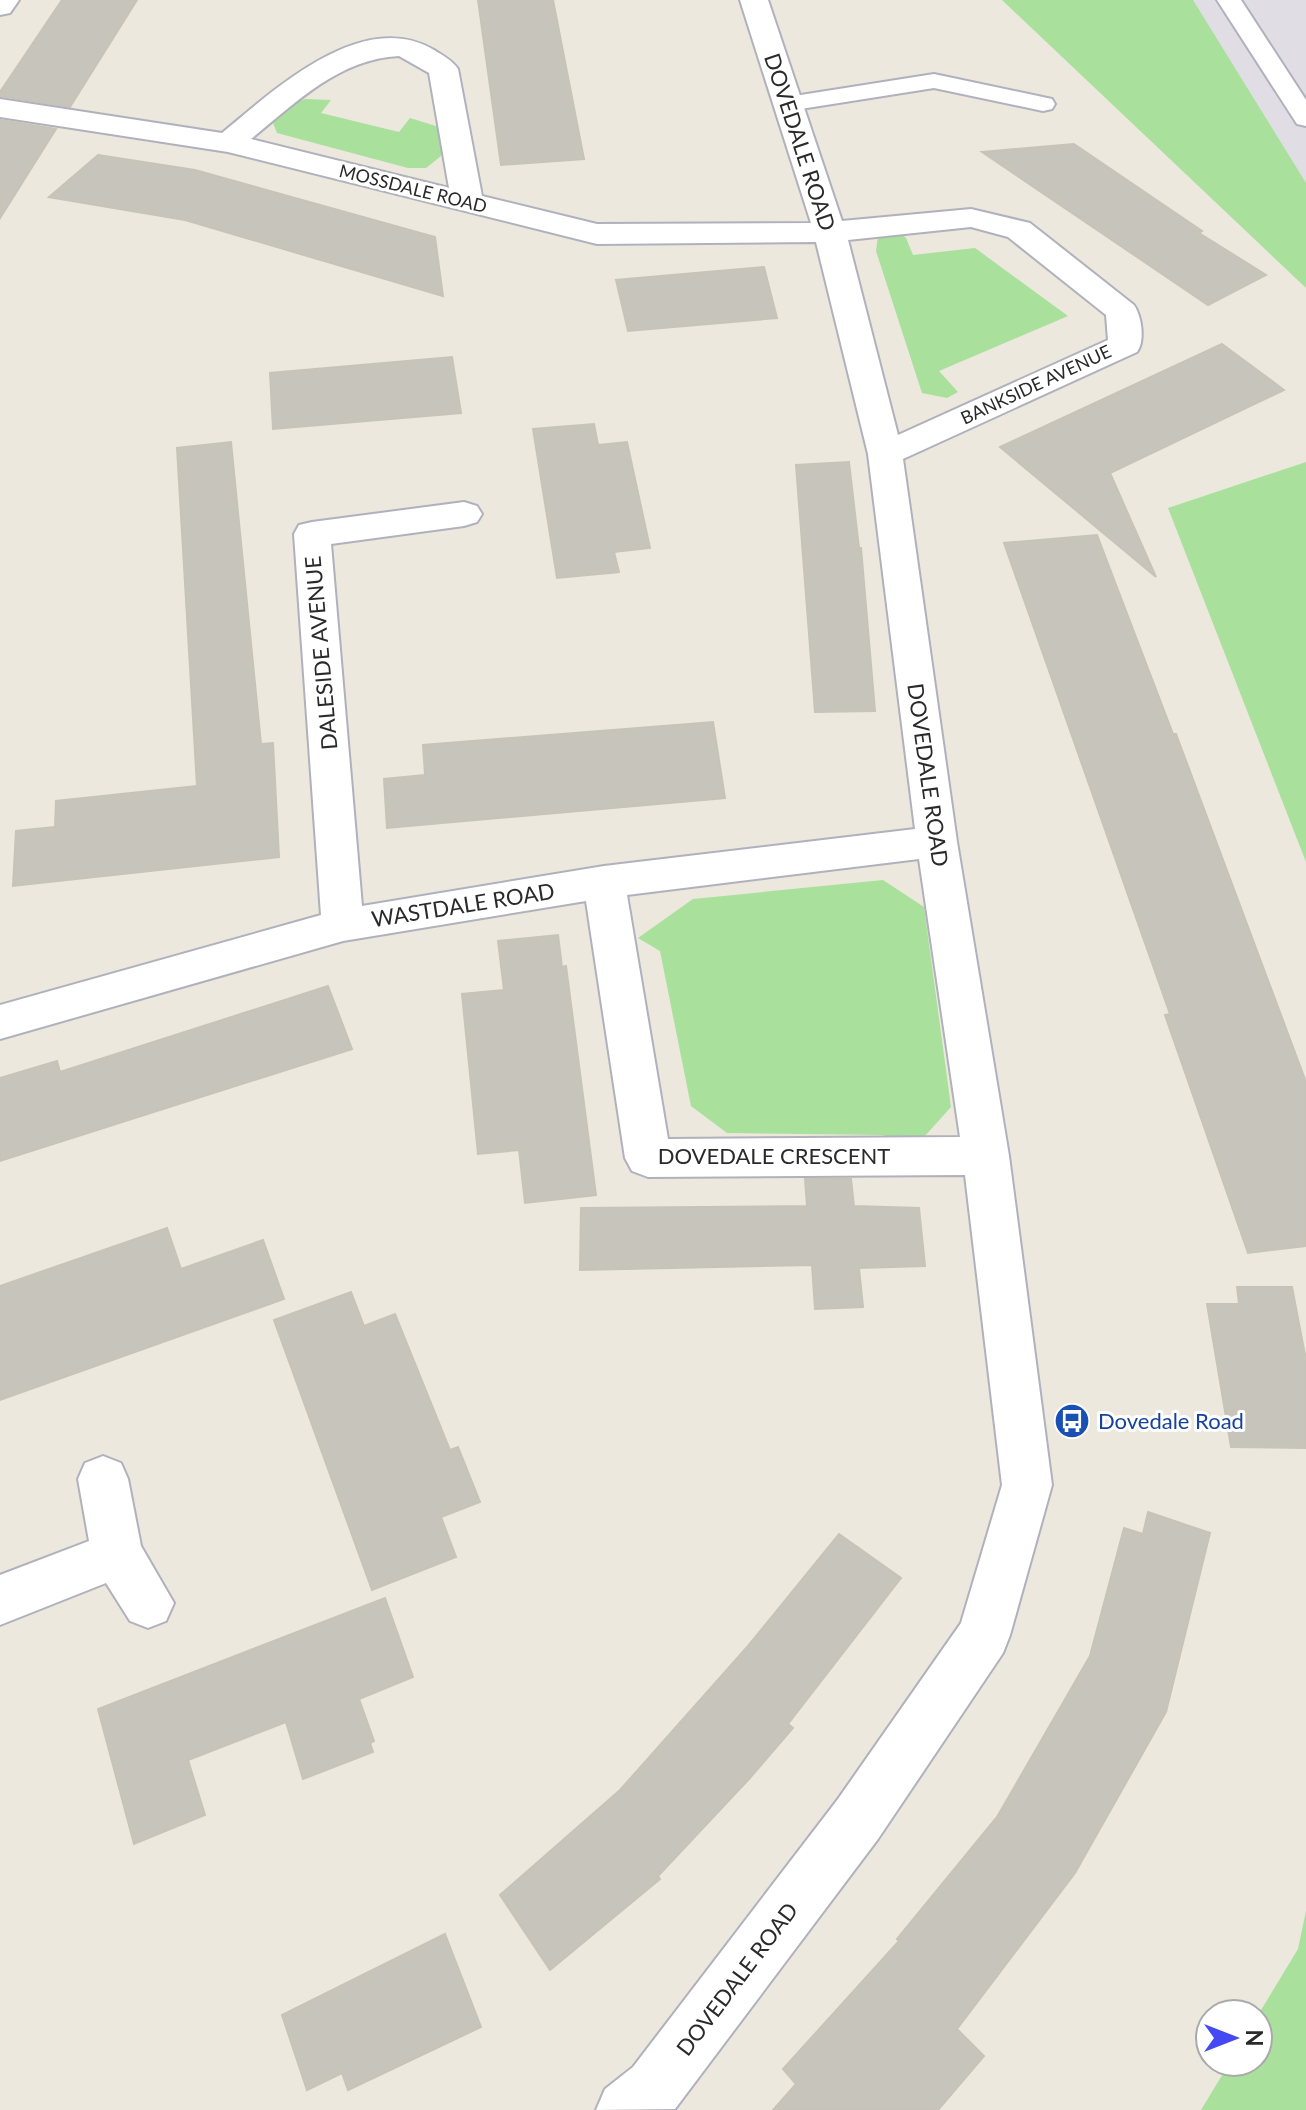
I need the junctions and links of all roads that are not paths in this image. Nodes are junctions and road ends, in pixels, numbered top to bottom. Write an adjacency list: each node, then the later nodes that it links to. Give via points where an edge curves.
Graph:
1 (5, 0): 4 (street)
2 (754, 0): 5 (street, DOVEDALE ROAD)
3 (1229, 0): 8 (lane)
4 (0, 7)
5 (788, 104): 6 (lane, via 934,81); 11 (street, DOVEDALE ROAD)
6 (1043, 104)
7 (0, 108): 9 (street, MOSSDALE ROAD)
8 (1306, 119)
9 (228, 143): 10 (street, MOSSDALE ROAD); 10 (street, via 320,73 356,53 400,47 443,69)
10 (467, 201): 11 (street, MOSSDALE ROAD, via 597,234)
11 (830, 232): 12 (street, DOVEDALE ROAD); 12 (street, BANKSIDE AVENUE, via 971,218 1019,230 1122,312 1125,345)
12 (885, 454): 14 (street, DOVEDALE ROAD)
13 (464, 514): 16 (street, DALESIDE AVENUE, via 312,534)
14 (937, 842): 15 (street, WASTDALE ROAD); 18 (street, DOVEDALE ROAD)
15 (604, 882): 16 (street, WASTDALE ROAD); 18 (street, DOVEDALE CRESCENT, via 648,1158)
16 (343, 925): 17 (street, WASTDALE ROAD)
17 (0, 1022)
18 (986, 1156): 23 (street, DOVEDALE ROAD, via 1027,1485 984,1635 858,1819 654,2088)
19 (103, 1479): 20 (street)
20 (117, 1554): 21 (street); 22 (street)
21 (0, 1600)
22 (148, 1603)
23 (626, 2110)

